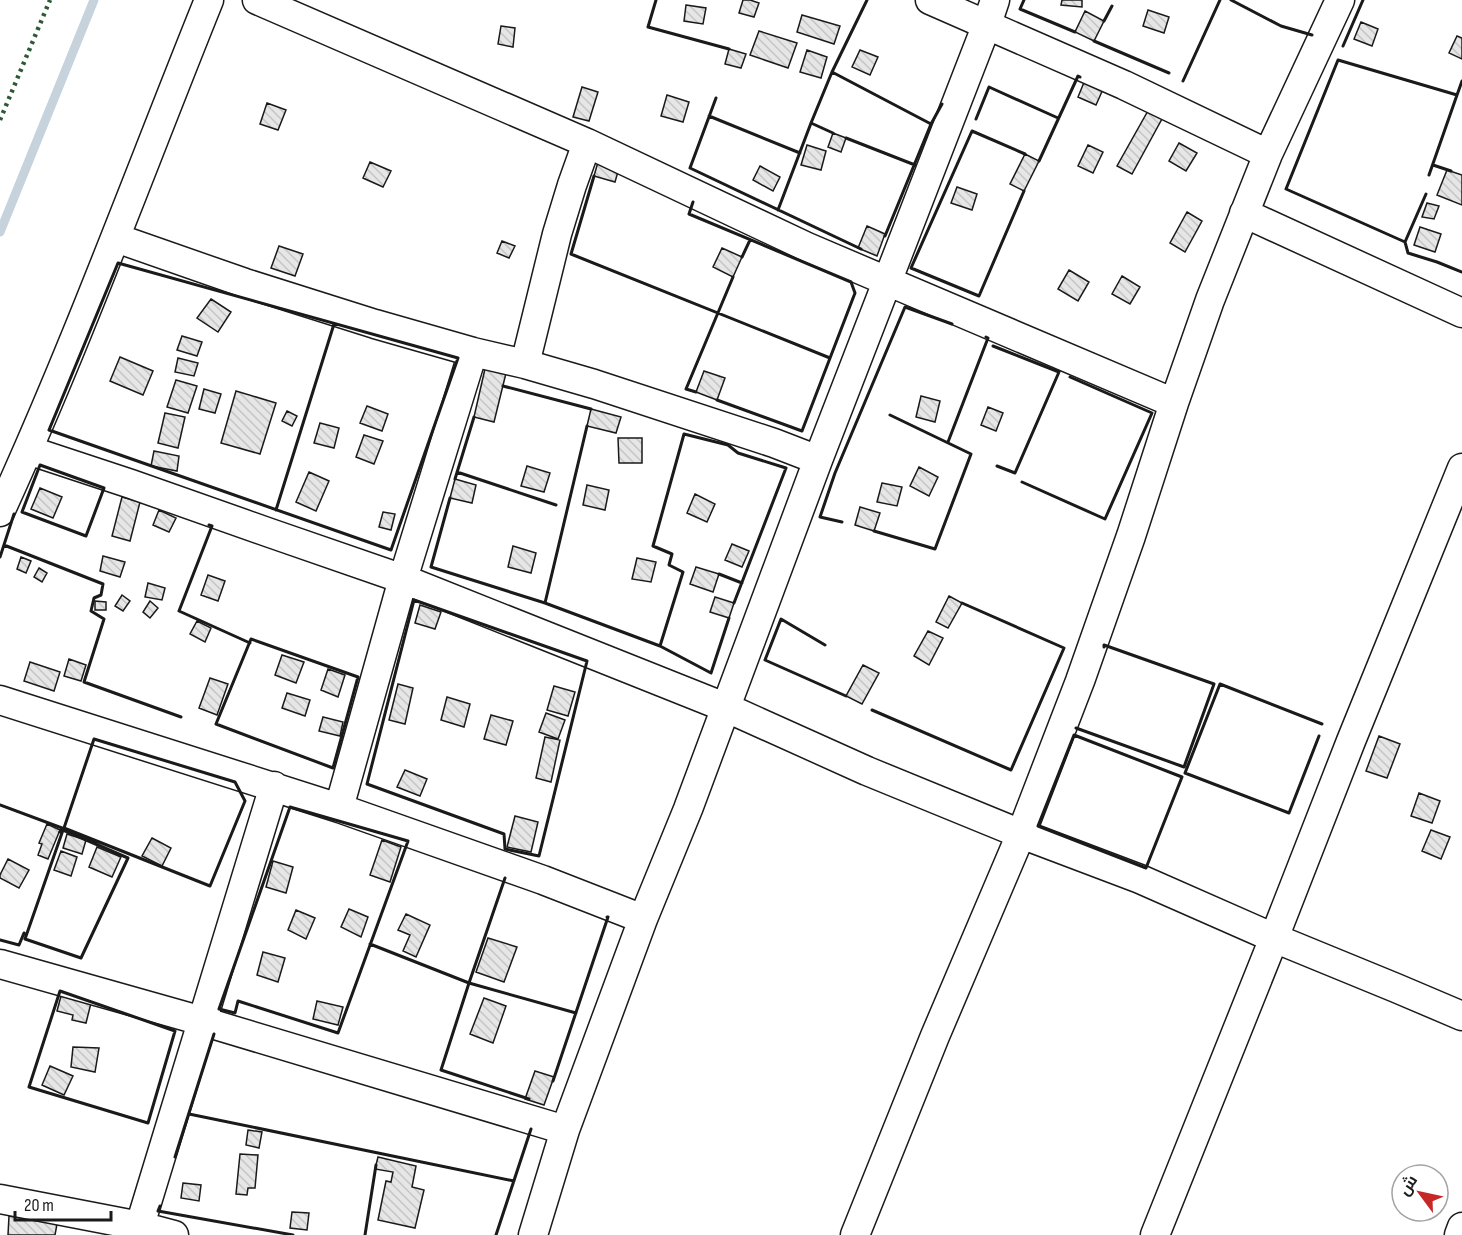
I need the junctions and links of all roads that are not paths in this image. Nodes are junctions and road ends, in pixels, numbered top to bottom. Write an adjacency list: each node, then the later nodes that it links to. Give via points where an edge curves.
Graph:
1 (209, 0): 9 (street)
2 (257, 0): 6 (street)
3 (930, 0): 5 (street)
4 (1340, 0): 7 (street)
5 (991, 12): 7 (street, via 1124,85); 10 (street)
6 (587, 143): 10 (street); 13 (street, via 557,234)
7 (1268, 154): 8 (street)
8 (1244, 213): 11 (street); 14 (street)
9 (116, 238): 12 (street, via 245,283); 15 (street)
10 (888, 282): 14 (street); 16 (street)
11 (1462, 313)
12 (473, 352): 13 (street); 19 (street)
13 (525, 364): 16 (street)
14 (1174, 403): 24 (street, via 1080,681)
15 (28, 450): 18 (street); 19 (street)
16 (818, 460): 21 (street)
17 (1462, 468): 26 (street)
18 (0, 512)
19 (403, 579): 21 (street); 23 (street)
20 (0, 700): 22 (street)
21 (727, 708): 24 (street); 25 (street)
22 (274, 786): 23 (street); 29 (street)
23 (339, 808): 25 (street)
24 (1021, 834): 26 (street, via 1140,879); 36 (street)
25 (644, 919): 30 (street)
26 (1274, 938): 28 (street); 37 (street)
27 (0, 964): 29 (street)
28 (1462, 1016)
29 (202, 1021): 30 (street); 33 (street)
30 (564, 1130): 35 (street)
31 (0, 1198): 33 (street)
32 (1462, 1227): 38 (street)
33 (138, 1231): 34 (street)
34 (174, 1235)
35 (533, 1235)
36 (855, 1235)
37 (1155, 1235)
38 (1459, 1235)

